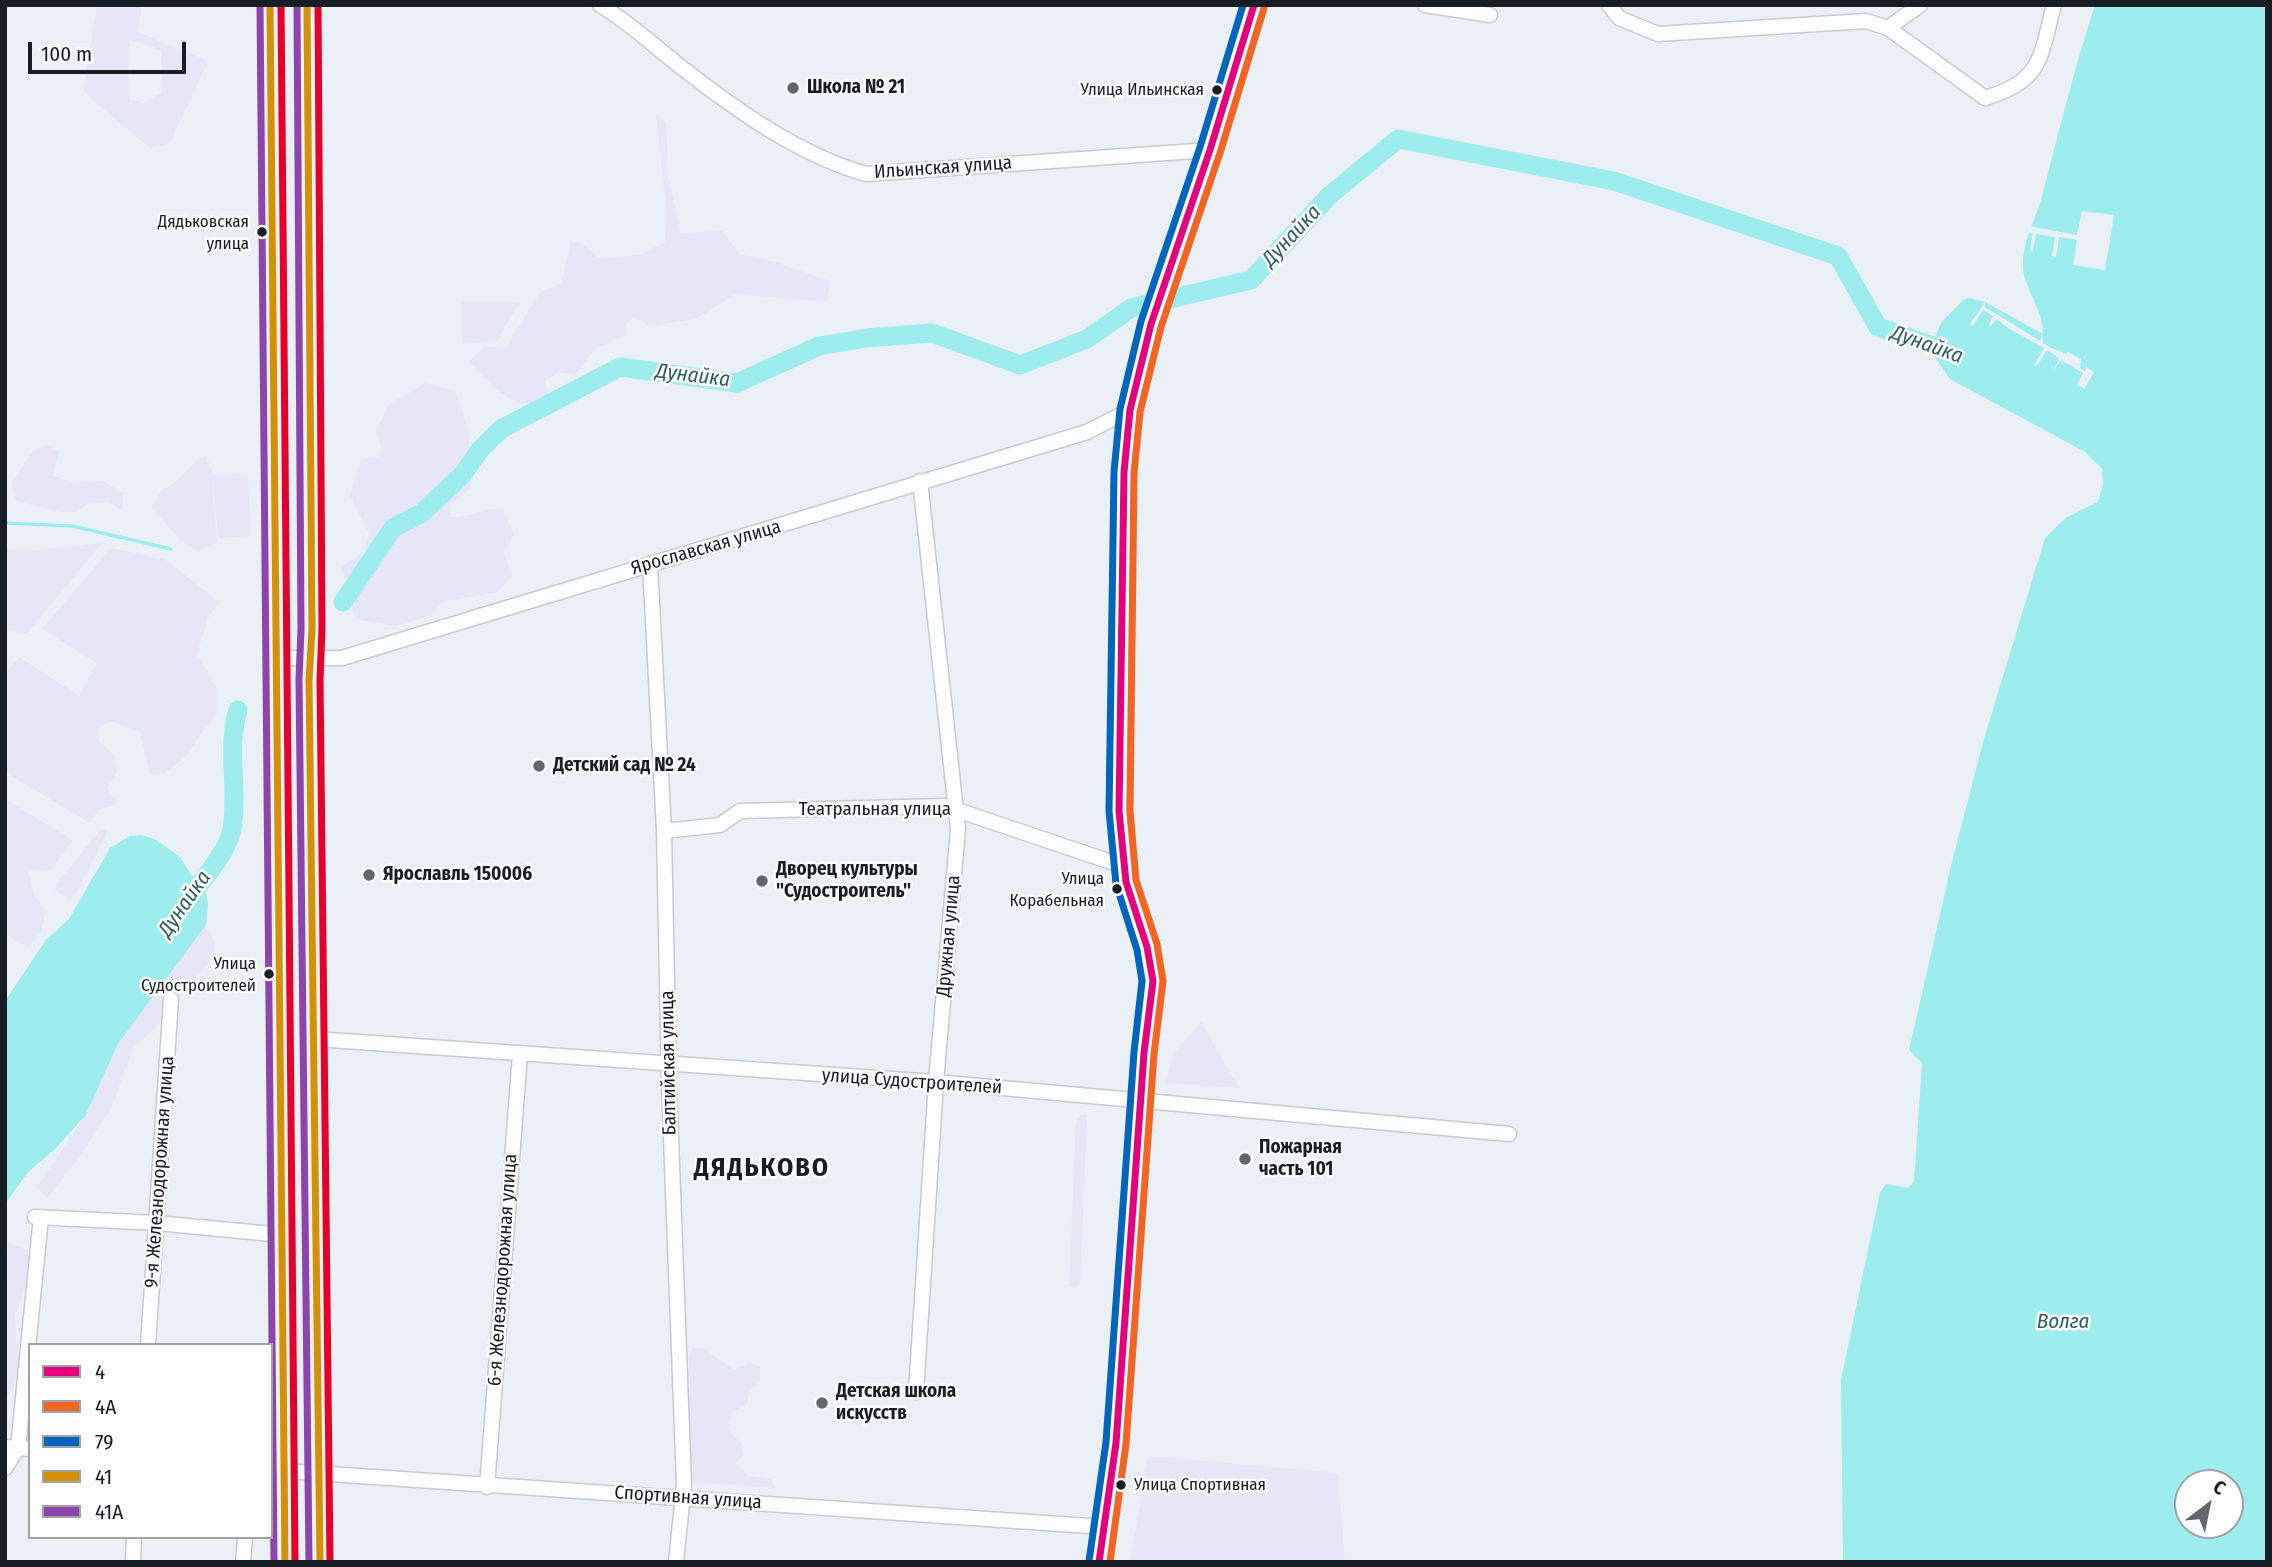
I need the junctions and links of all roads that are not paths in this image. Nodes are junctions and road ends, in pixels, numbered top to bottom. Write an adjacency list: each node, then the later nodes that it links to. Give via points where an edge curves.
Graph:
1 (270, 5): 15 (main road)
2 (307, 5): 16 (main road)
3 (600, 5): 11 (street, Ильинская улица, via 784,138 830,164 866,174)
4 (1254, 5): 11 (street)
5 (1425, 5): 9 (street)
6 (1609, 5): 10 (street, via 1619,18 1658,34 1866,21)
7 (1920, 5): 10 (street)
8 (2054, 5): 10 (street, via 2037,66 2014,90 1985,98)
9 (1490, 15)
10 (1888, 29)
11 (1210, 150): 12 (street, via 1151,324)
12 (1130, 410): 13 (street, Ярославская улица, via 1087,432); 19 (street, via 1124,472 1118,758)
13 (920, 481): 14 (street, Ярославская улица); 17 (street, Дружная улица)
14 (650, 564): 16 (street, Ярославская улица, via 342,658); 18 (street, Балтийская улица)
15 (276, 658): 16 (street, Ярославская улица); 28 (main road)
16 (310, 659): 21 (main road)
17 (957, 809): 18 (street, Театральная улица, via 740,811 720,825); 19 (street, Театральная улица); 24 (street, Дружная улица)
18 (664, 831): 23 (street, Балтийская улица)
19 (1123, 866): 25 (street, via 1152,966)
20 (171, 999): 27 (street, 9-я Железнодорожная улица)
21 (315, 1040): 22 (street, улица Судостроителей); 34 (main road)
22 (520, 1054): 23 (street, улица Судостроителей); 35 (street, 6-я Железнодорожная улица)
23 (668, 1065): 24 (street, улица Судостроителей); 36 (street, Балтийская улица)
24 (936, 1082): 25 (street, улица Судостроителей); 30 (street, Дружная улица)
25 (1142, 1101): 26 (street, улица Судостроителей); 37 (street, via 1116,1443)
26 (1509, 1134)
27 (157, 1223): 28 (street); 29 (street, 9-я Железнодорожная улица); 31 (street, via 37,1217)
28 (282, 1235): 33 (main road)
29 (148, 1343)
30 (916, 1392)
31 (18, 1448): 32 (street)
32 (5, 1468)
33 (277, 1470): 34 (street, Спортивная улица); 42 (main road)
34 (319, 1474): 35 (street, Спортивная улица); 43 (main road)
35 (487, 1487): 36 (street, Спортивная улица)
36 (682, 1497): 37 (street, Спортивная улица); 44 (street, Балтийская улица)
37 (1104, 1527): 45 (street)
38 (134, 1539): 40 (street)
39 (245, 1539): 41 (street)
40 (133, 1562)
41 (243, 1562)
42 (285, 1562)
43 (320, 1562)
44 (676, 1562)
45 (1098, 1562)

